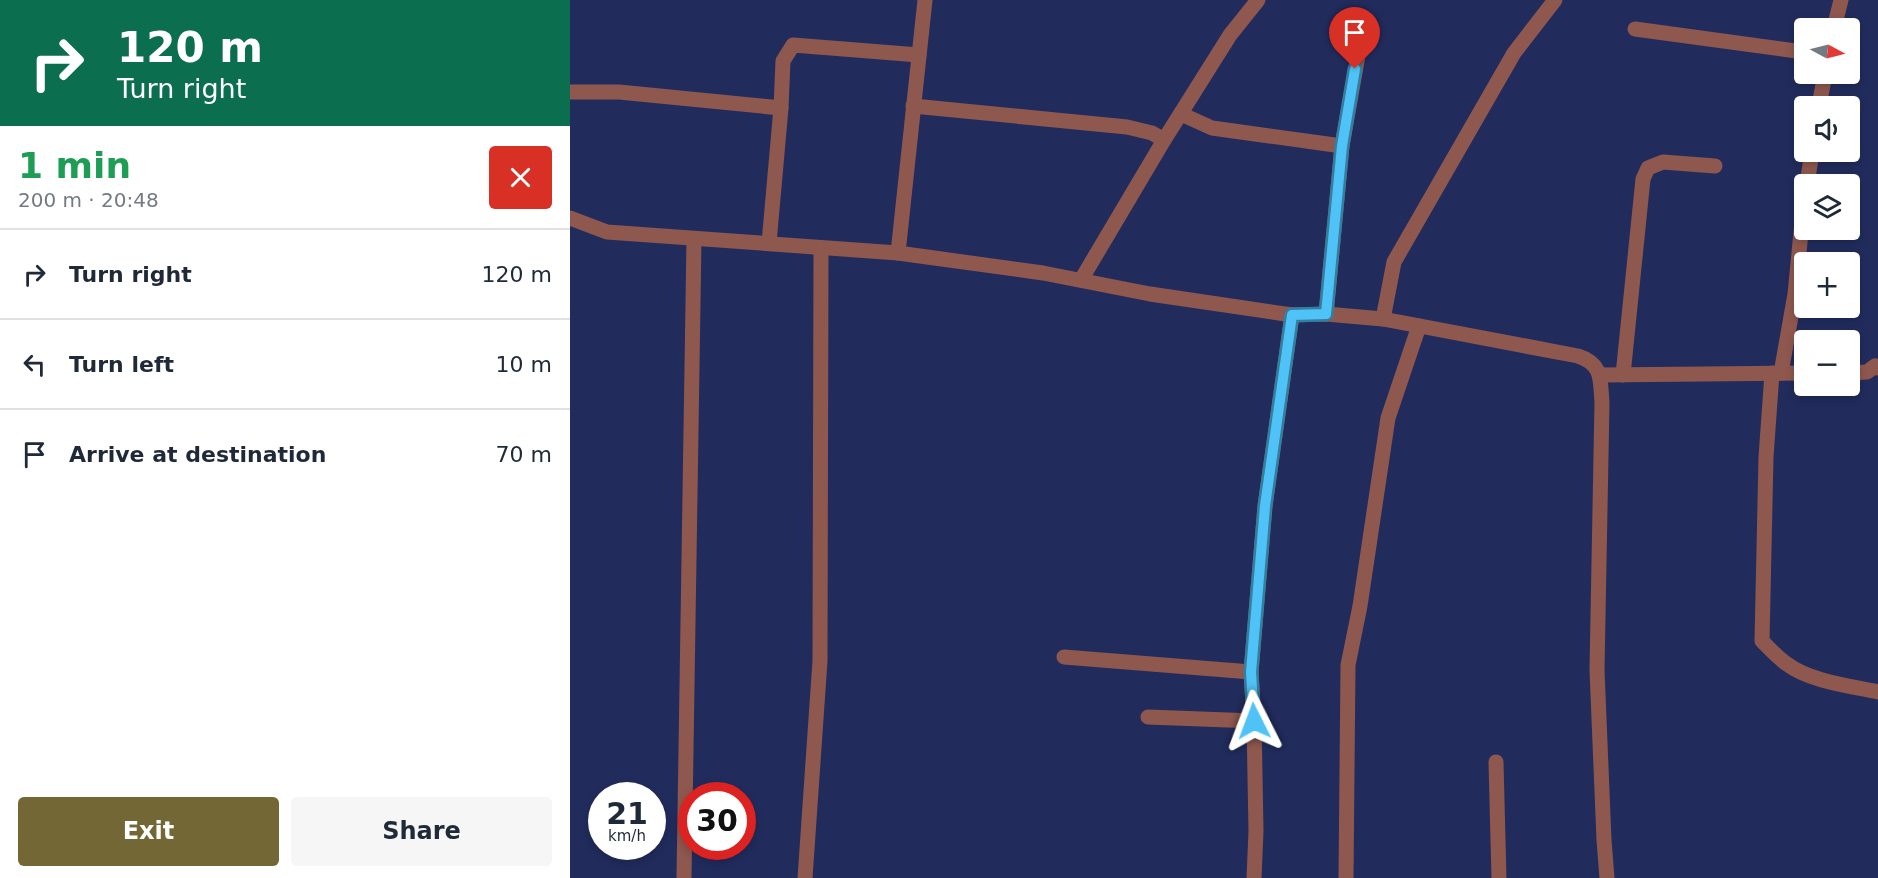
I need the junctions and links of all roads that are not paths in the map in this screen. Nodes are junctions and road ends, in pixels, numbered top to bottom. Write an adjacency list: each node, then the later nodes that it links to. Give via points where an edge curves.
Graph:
1 (925, 0): 11 (street)
2 (1258, 0): 15 (street, via 1230,35)
3 (1555, 0): 28 (street, via 1514,53 1394,262)
4 (1834, 0): 6 (street)
5 (1841, 0): 7 (street)
6 (1833, 18)
7 (1835, 18)
8 (1635, 29): 10 (street)
9 (1359, 50): 17 (street)
10 (1794, 51)
11 (919, 55): 13 (street); 14 (street, via 793,45 783,61)
12 (570, 92): 14 (street, via 619,92)
13 (914, 106): 16 (street, via 1127,127); 24 (street)
14 (781, 108): 22 (street)
15 (1181, 114): 16 (street); 17 (street, via 1212,128)
16 (1164, 140): 25 (street)
17 (1342, 146): 26 (street)
18 (1715, 166): 35 (street, via 1663,162 1648,168 1643,179)
19 (570, 218): 20 (street, via 607,232)
20 (694, 239): 22 (street); 42 (street)
21 (1800, 240): 32 (street, via 1795,294)
22 (769, 243): 23 (street)
23 (821, 248): 24 (street); 43 (street, via 820,661)
24 (898, 254): 25 (street)
25 (1081, 280): 27 (street)
26 (1326, 314): 27 (street); 28 (street)
27 (1292, 315): 37 (street, via 1265,506)
28 (1383, 319): 29 (street)
29 (1419, 326): 34 (street, via 1578,356 1593,364); 45 (street, via 1388,418 1348,665)
30 (1878, 368): 31 (street)
31 (1860, 372)
32 (1777, 373): 33 (street); 35 (street); 38 (street, via 1766,457 1762,641 1799,672)
33 (1794, 373)
34 (1600, 375): 35 (street); 47 (street, via 1597,670)
35 (1623, 375)
36 (1064, 657): 37 (street)
37 (1251, 672): 40 (street)
38 (1878, 692)
39 (1148, 717): 40 (street)
40 (1254, 721): 44 (street)
41 (1496, 762): 46 (street)
42 (684, 878)
43 (805, 878)
44 (1254, 878)
45 (1346, 878)
46 (1498, 878)
47 (1607, 878)

